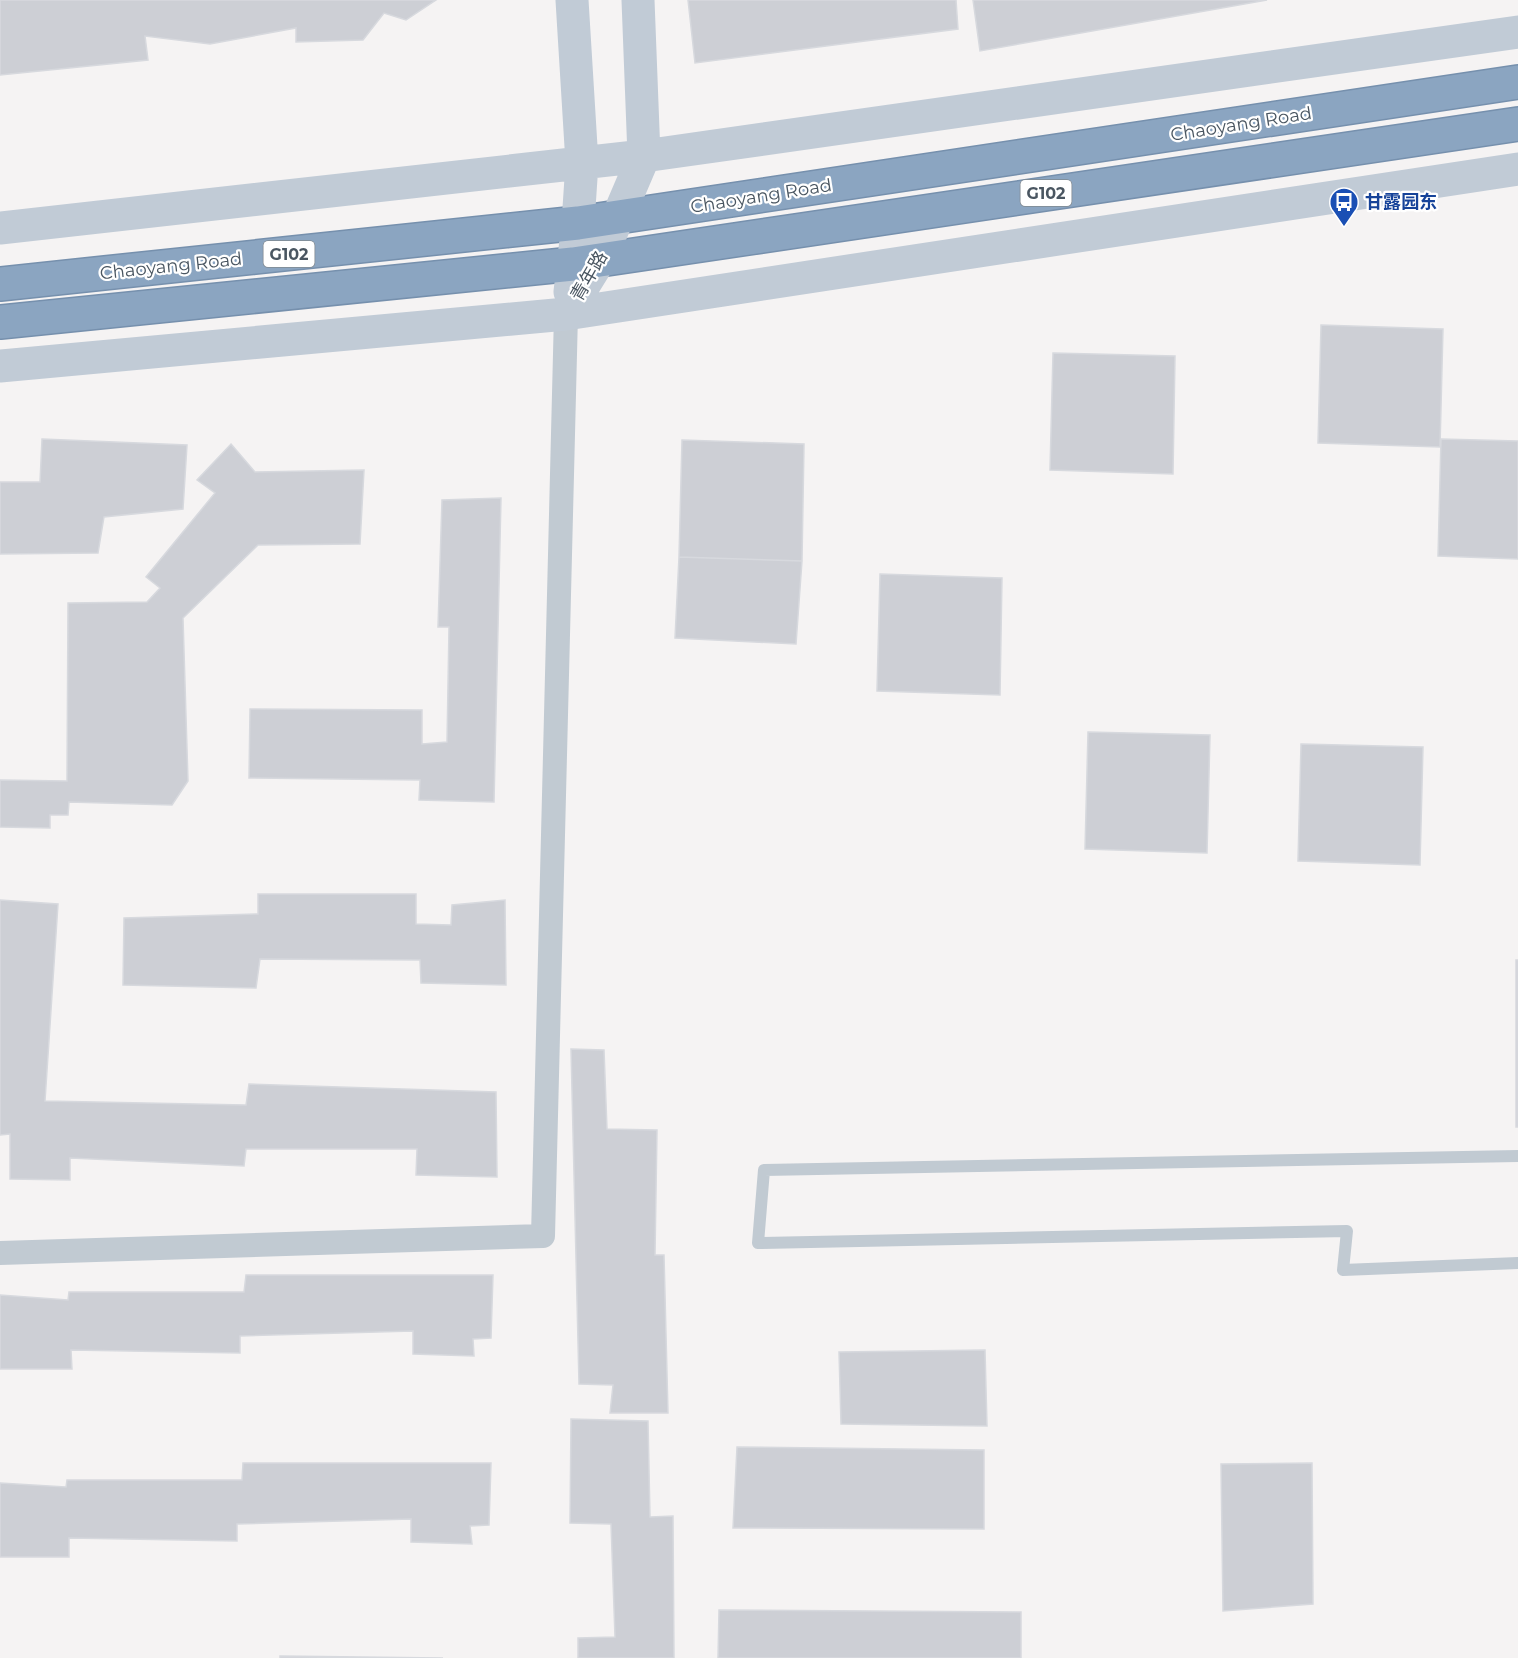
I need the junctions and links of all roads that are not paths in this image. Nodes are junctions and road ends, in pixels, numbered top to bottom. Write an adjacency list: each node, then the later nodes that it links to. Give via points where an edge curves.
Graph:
1 (572, 0): 7 (street, 青年路)
2 (638, 0): 6 (street, 青年路)
3 (1518, 32): 6 (street)
4 (1518, 82): 9 (highway, Chaoyang Road / G102)
5 (1518, 124): 12 (highway, G102)
6 (644, 156): 7 (street); 9 (street, 青年路)
7 (582, 163): 10 (street, 青年路); 11 (street)
8 (1518, 169): 14 (street)
9 (618, 217): 10 (highway, Chaoyang Road / G102); 12 (street, 青年路)
10 (578, 224): 12 (street, 青年路); 13 (highway, Chaoyang Road / G102)
11 (0, 228)
12 (587, 261): 14 (street, 青年路); 15 (highway, G102)
13 (0, 284)
14 (566, 314): 16 (street); 18 (street, via 543,1236)
15 (0, 322)
16 (0, 366)
17 (1518, 1156): 19 (lane, via 764,1170 758,1243 1347,1231 1343,1270)
18 (0, 1253)
19 (1518, 1263)

